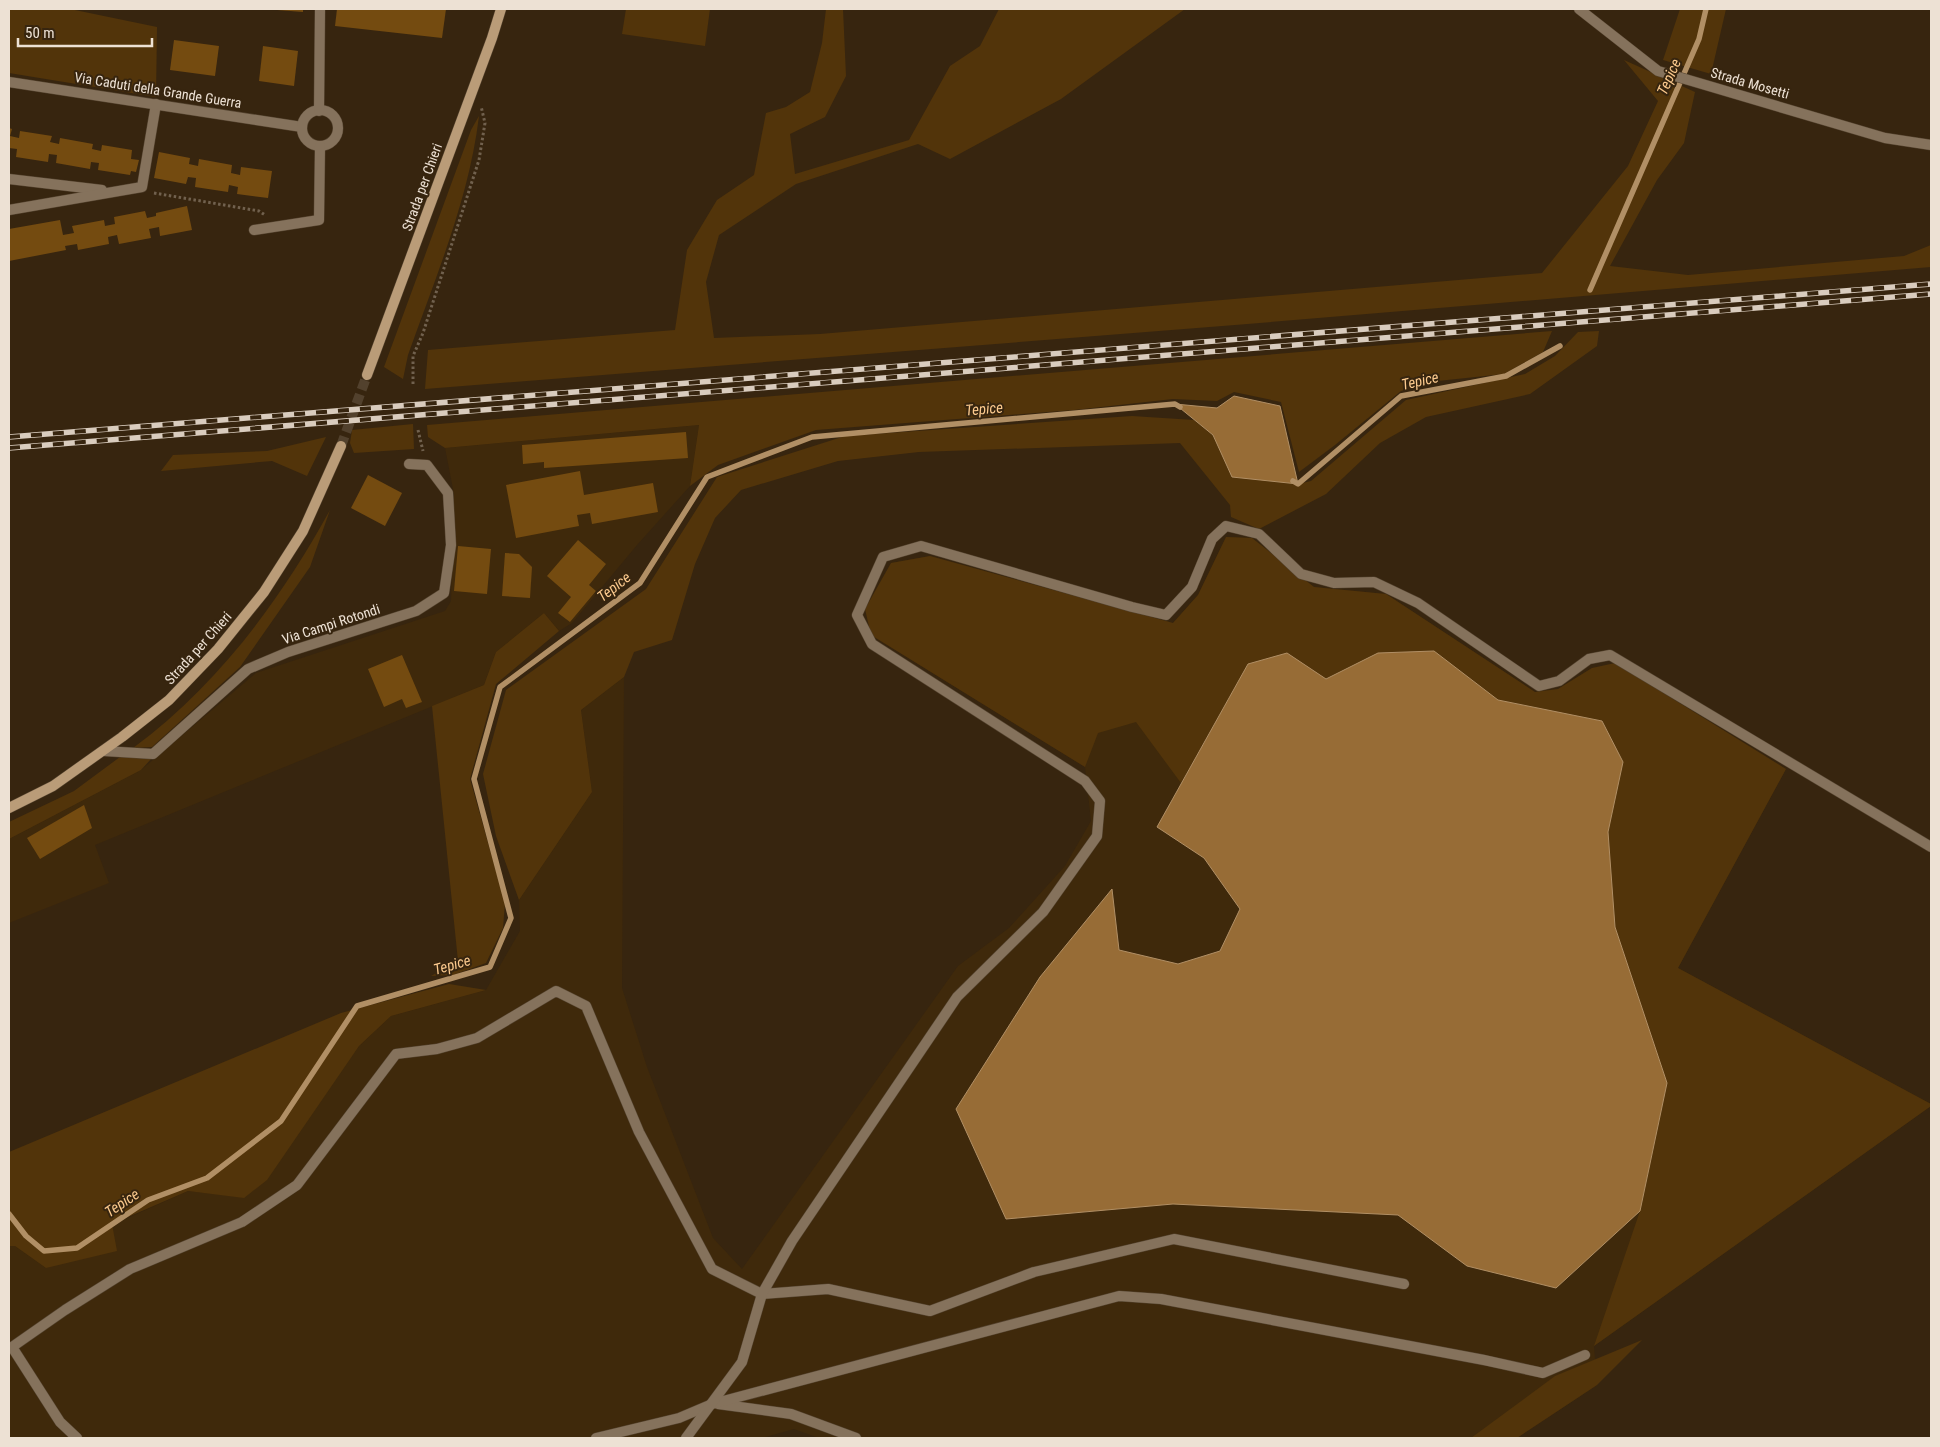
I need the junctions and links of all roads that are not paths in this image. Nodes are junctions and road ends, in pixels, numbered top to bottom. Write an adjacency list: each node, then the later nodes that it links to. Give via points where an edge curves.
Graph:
1 (320, 9): 6 (street)
2 (501, 9): 14 (main road, Strada per Chieri)
3 (1579, 9): 8 (street, Strada Mosetti, via 1658,71 1885,138)
4 (9, 82): 5 (street, Via Caduti della Grande Guerra)
5 (156, 104): 7 (street, Via Caduti della Grande Guerra); 11 (street, via 142,187)
6 (319, 111): 7 (street, via 308,114); 9 (street, via 330,114 337,129 333,140)
7 (302, 127): 9 (street, via 306,140)
8 (1931, 145)
9 (320, 146): 13 (street, via 319,220)
10 (9, 179): 11 (street)
11 (113, 191): 12 (street)
12 (9, 210)
13 (254, 230)
14 (367, 375)
15 (341, 446): 17 (main road, Strada per Chieri, via 303,531 264,592 218,649 168,700)
16 (409, 464): 17 (street, Via Campi Rotondi, via 427,465 448,493 451,545 444,593 416,611 288,652 248,669 153,754)
17 (104, 750): 18 (main road, Strada per Chieri, via 53,786)
18 (9, 808)
19 (1931, 846): 21 (street, via 1610,655 1588,659 1559,681 1539,686 1418,603 1374,582 1334,583 1301,574 1259,534 1226,526 1212,539 1192,587 1166,615 921,546 882,557 858,615 872,644 1085,781 1100,801 1096,836 1043,912 957,996 792,1241)
20 (1404, 1284): 21 (street, via 1174,1240 1034,1272 930,1311 828,1289)
21 (762, 1294): 23 (street, via 742,1362); 24 (street, via 712,1269 640,1132 586,1006 556,991 477,1038 437,1049 396,1054 297,1185 242,1222 130,1269 12,1347 60,1422)
22 (1585, 1355): 23 (street, via 1543,1373 1161,1299 1119,1296)
23 (712, 1404): 25 (street, via 679,1418); 26 (street); 27 (street, via 791,1414)
24 (77, 1438)
25 (596, 1438)
26 (686, 1438)
27 (856, 1438)

